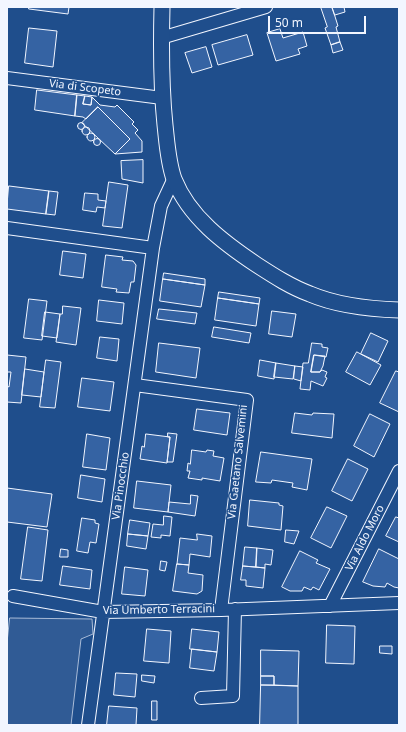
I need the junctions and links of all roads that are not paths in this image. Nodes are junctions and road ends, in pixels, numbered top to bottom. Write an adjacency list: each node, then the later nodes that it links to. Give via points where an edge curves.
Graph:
1 (162, 7): 3 (street)
2 (266, 7): 3 (street)
3 (161, 38): 5 (street)
4 (7, 78): 5 (street, Via di Scopeto)
5 (162, 98): 6 (street, via 168,154)
6 (174, 178): 8 (street, Via Pinocchio, via 161,206); 9 (street, via 181,195 216,235 274,276 310,295 331,301 367,308)
7 (7, 228): 8 (street)
8 (153, 248): 10 (street, Via Pinocchio)
9 (399, 310)
10 (135, 385): 16 (street, Via Gaetano Salvemini, via 247,400); 17 (street, Via Pinocchio)
11 (399, 470): 14 (street, Via Aldo Moro)
12 (13, 596): 17 (street, Via Umberto Terracini)
13 (399, 603): 14 (street, Via Umberto Terracini)
14 (330, 606): 15 (street, Via Umberto Terracini)
15 (235, 609): 16 (street, Via Umberto Terracini); 18 (street, via 233,696)
16 (220, 610): 17 (street, Via Umberto Terracini)
17 (103, 612): 19 (street, Via Pinocchio)
18 (201, 698)
19 (88, 725)

